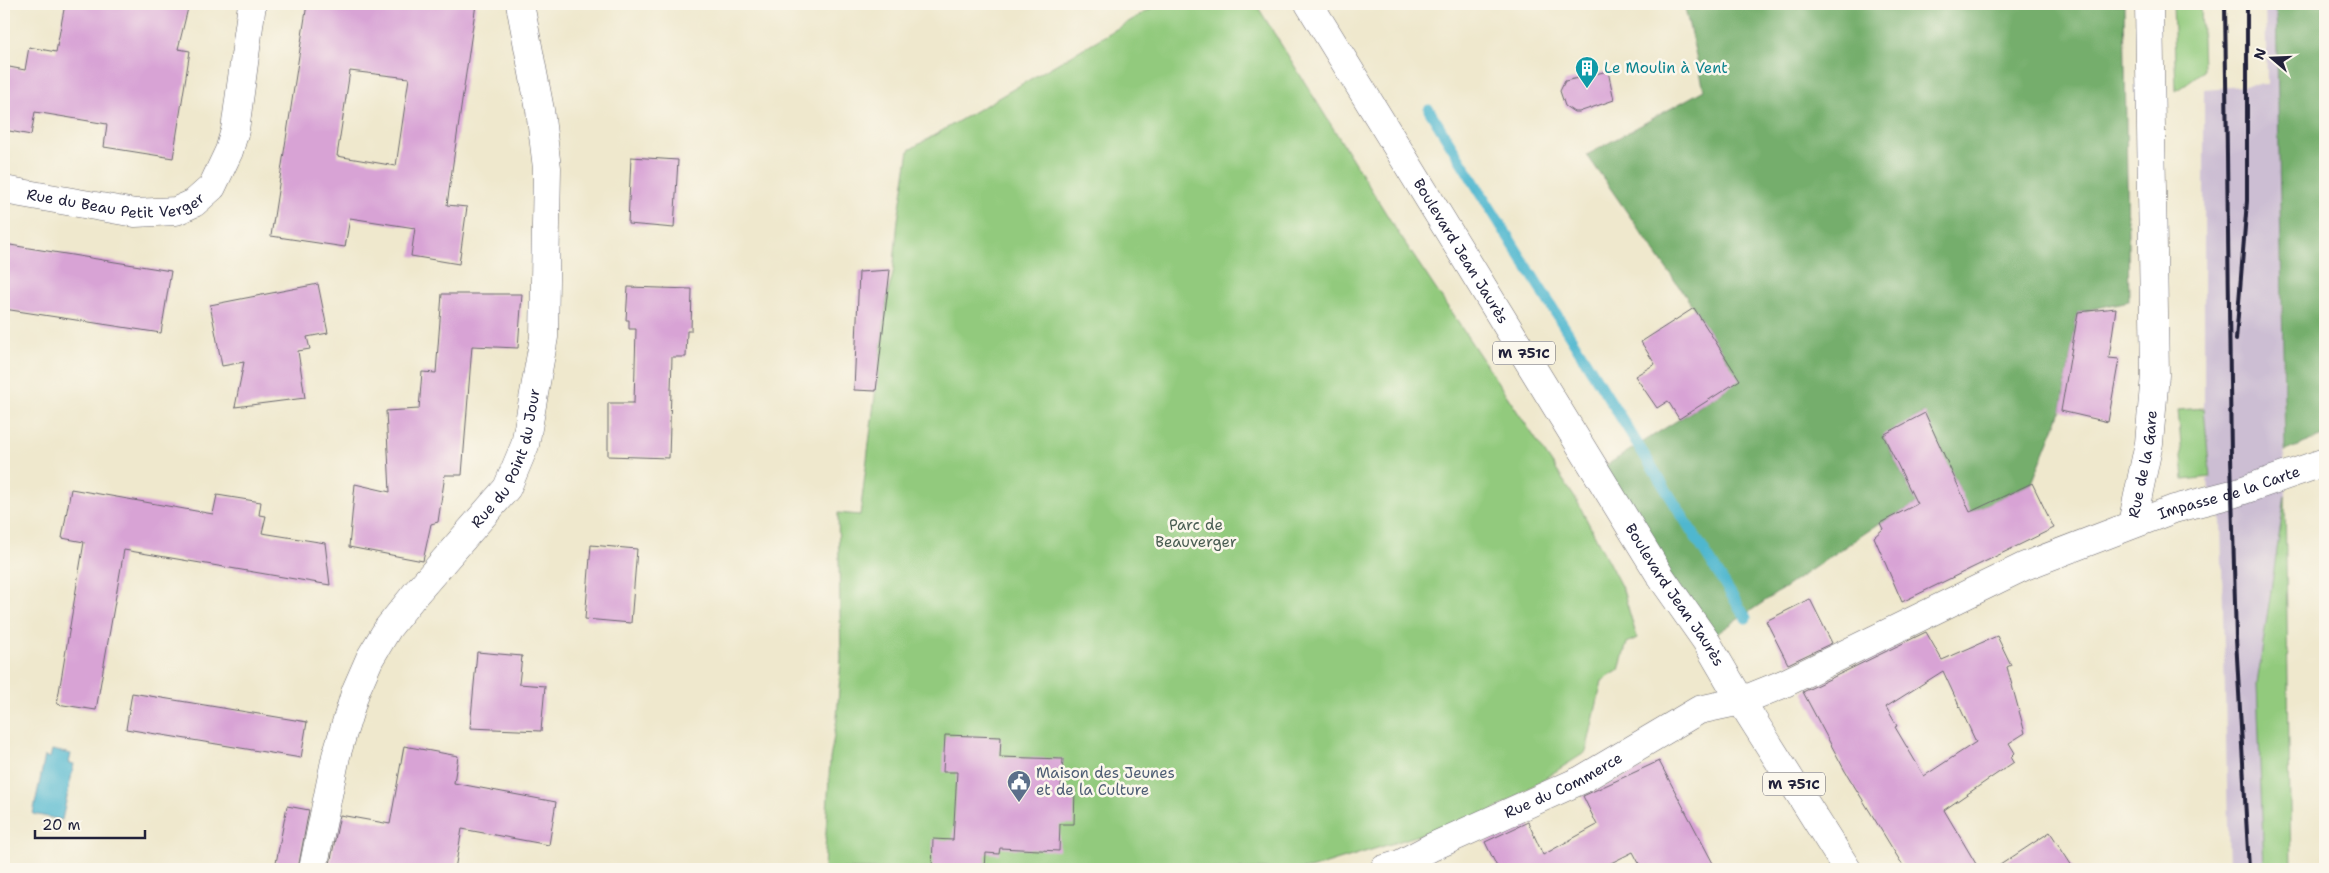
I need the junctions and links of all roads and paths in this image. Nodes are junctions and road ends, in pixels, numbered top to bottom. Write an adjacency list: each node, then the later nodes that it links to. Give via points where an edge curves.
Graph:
1 (252, 4): 5 (street, Rue du Beau Petit Verger, via 235,130 229,151 212,186 194,203 176,211 135,212)
2 (520, 4): 10 (street, Rue du Point du Jour, via 540,110 547,168 544,337 525,445 508,488 416,593 388,628 370,658 338,747)
3 (1309, 4): 8 (street, Boulevard Jean Jaurès / M 751C, via 1661,576 1706,640)
4 (2149, 4): 7 (street, Rue de la Gare, via 2155,375 2149,443)
5 (4, 190)
6 (2325, 462): 7 (street, Impasse de la Carte)
7 (2132, 524): 8 (street, Rue de la Gare, via 2025,566 1783,684)
8 (1740, 701): 9 (street, Rue du Commerce, via 1699,710 1581,780 1432,847); 11 (street, M 751C)
9 (1396, 868)
10 (313, 869)
11 (1847, 869)

